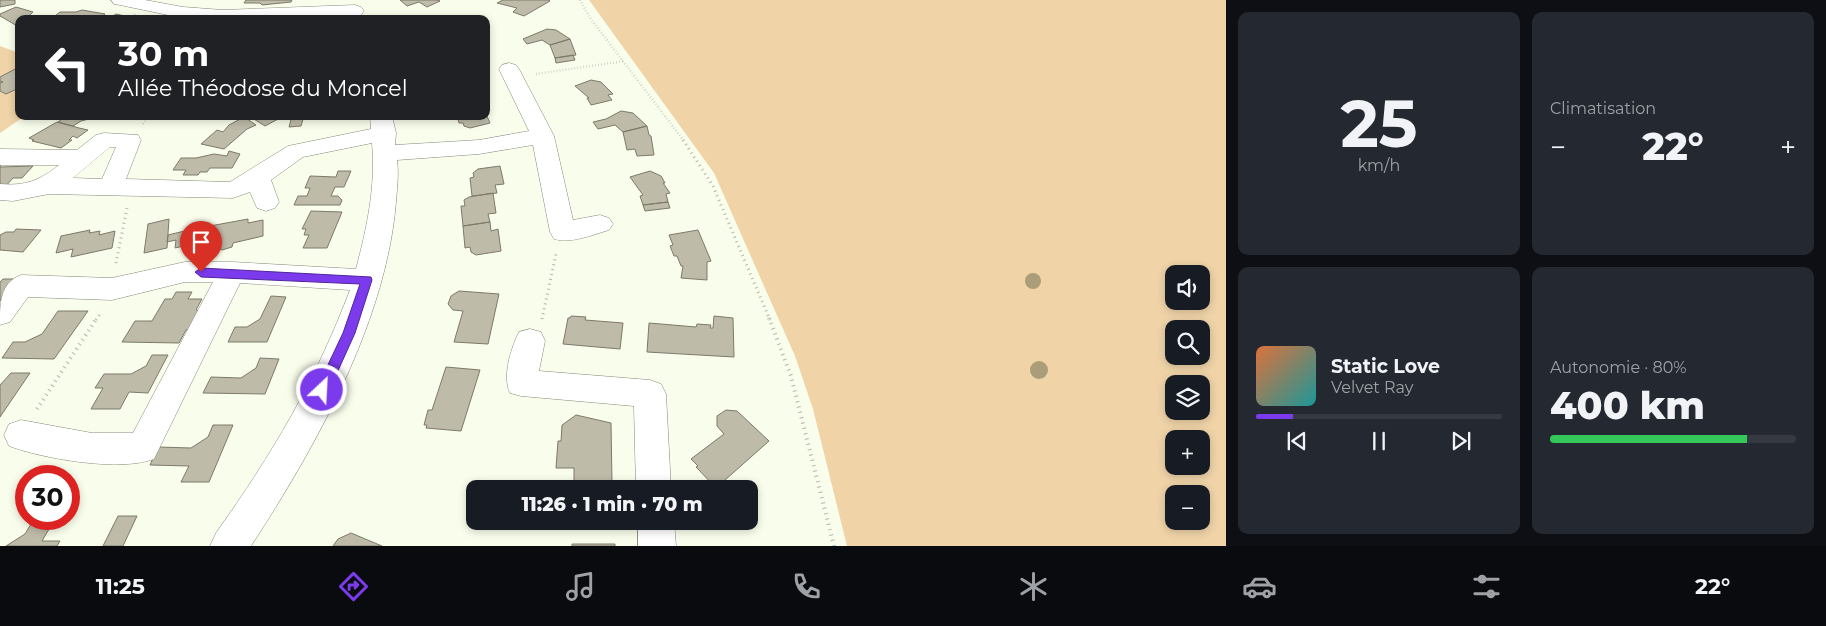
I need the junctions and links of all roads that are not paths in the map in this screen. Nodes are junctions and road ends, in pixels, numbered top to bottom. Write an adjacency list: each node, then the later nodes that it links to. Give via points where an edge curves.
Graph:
1 (120, 0): 3 (street)
2 (355, 10): 4 (street)
3 (205, 15)
4 (273, 15)
5 (509, 69): 7 (street)
6 (385, 134): 7 (street, via 479,147); 10 (street, via 291,145); 17 (street, via 384,211)
7 (543, 136): 15 (street, via 563,232)
8 (0, 157): 9 (street)
9 (83, 158): 11 (street); 12 (street, via 104,140 130,140)
10 (258, 178): 12 (street, via 233,190); 14 (street)
11 (49, 186): 12 (street); 13 (street, via 13,193)
12 (121, 188)
13 (0, 192)
14 (266, 202)
15 (600, 224)
16 (232, 272): 17 (street); 18 (street, via 185,272 112,289 21,286); 20 (street, via 142,448 92,448)
17 (367, 280): 23 (street, via 349,333 322,390 286,457)
18 (0, 314)
19 (530, 341): 21 (street, via 521,383 650,394)
20 (21, 435)
21 (654, 480)
22 (656, 530): 24 (street)
23 (229, 546)
24 (657, 546)

